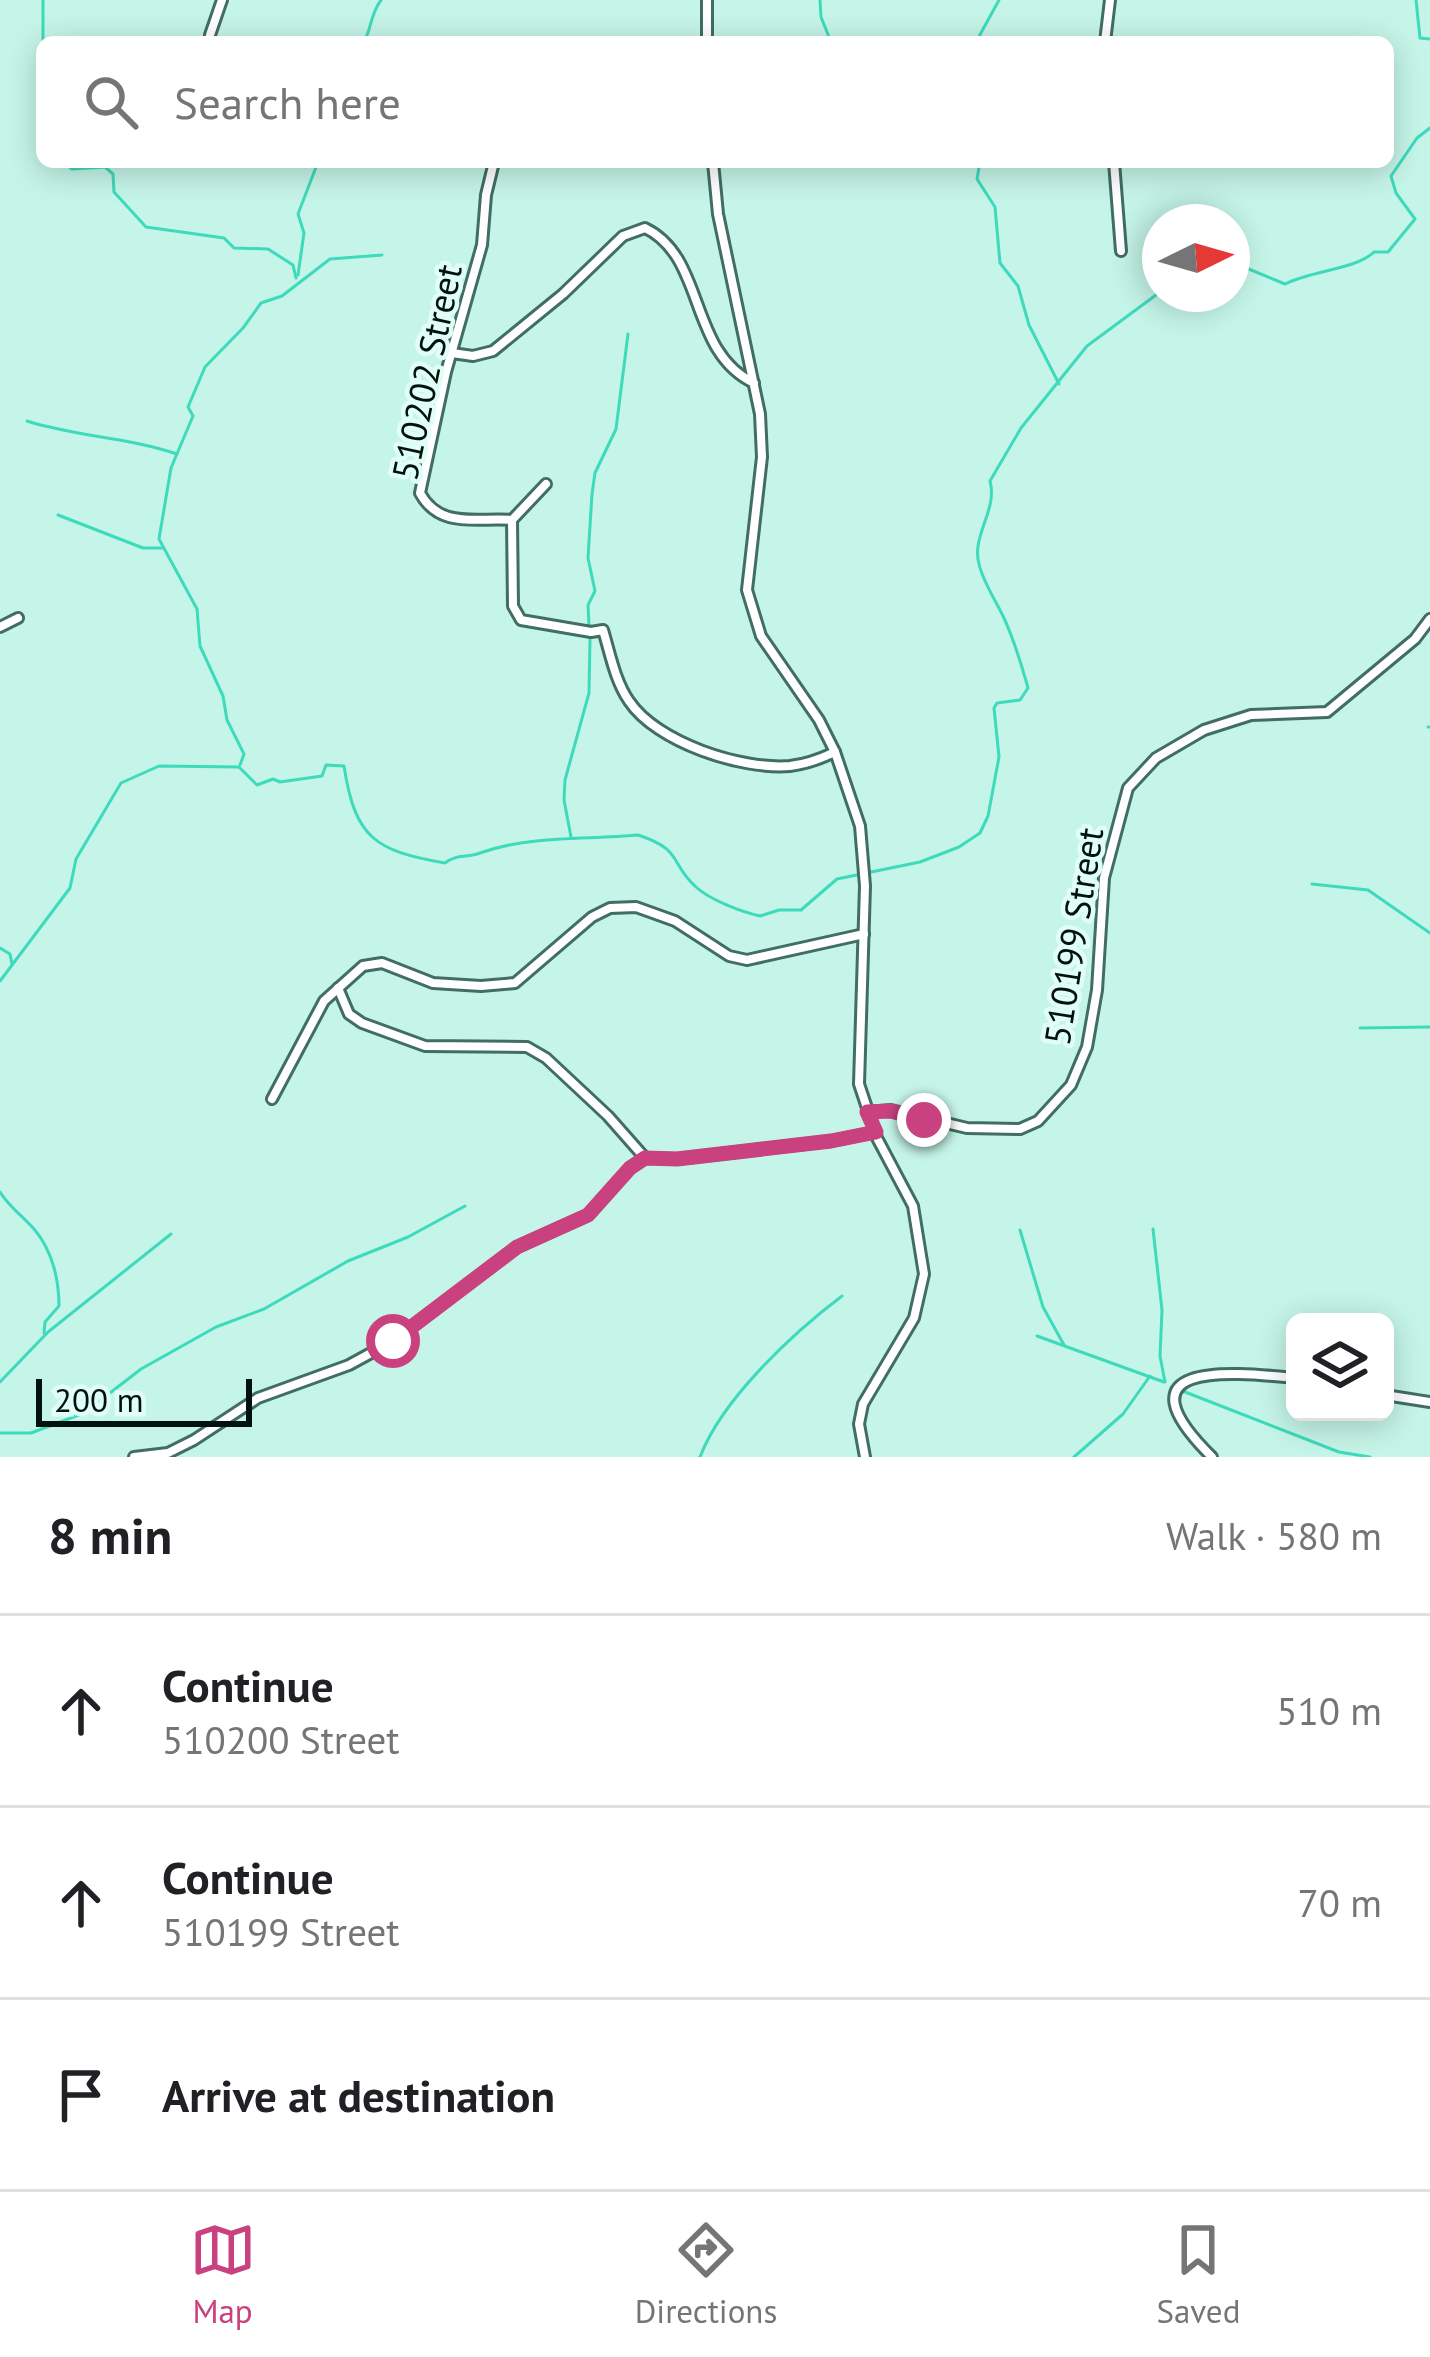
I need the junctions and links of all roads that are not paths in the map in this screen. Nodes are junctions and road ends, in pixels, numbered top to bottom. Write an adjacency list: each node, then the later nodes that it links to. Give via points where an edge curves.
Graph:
1 (222, 0): 4 (street)
2 (707, 0): 5 (street)
3 (1110, 0): 6 (street)
4 (210, 35)
5 (706, 36)
6 (1106, 36)
7 (492, 168): 11 (street, 510202 Street, via 482,245)
8 (714, 168): 12 (street)
9 (1114, 168): 10 (street)
10 (1120, 251)
11 (452, 352): 12 (street, via 493,351 623,236 645,228 681,267 726,365); 14 (street, 510202 Street, via 420,493 428,508 458,520)
12 (755, 383): 18 (street, via 762,457 747,590 761,636)
13 (546, 484): 14 (street)
14 (512, 520): 18 (street, via 513,606 521,620 603,630 630,703 654,724 718,757 759,764 813,762)
15 (18, 618): 17 (street)
16 (1430, 619): 22 (street, 510199 Street, via 1327,712 1251,716 1204,730 1156,758 1127,788 1103,878 1087,1047 1071,1085 1037,1121 1020,1129 967,1128)
17 (0, 627)
18 (835, 752): 19 (street, via 860,826)
19 (864, 934): 20 (street, via 747,960 653,911 610,908 515,983 433,983 382,963 363,966); 22 (street, via 859,1084)
20 (338, 988): 21 (street); 24 (street, via 362,1023 425,1046 527,1047)
21 (272, 1099)
22 (867, 1112): 23 (street)
23 (876, 1132): 24 (street); 29 (street, via 913,1206 924,1274 914,1318 863,1404)
24 (645, 1158): 28 (street, via 588,1215 517,1247 393,1341 258,1398 168,1453)
25 (1286, 1378): 30 (street, via 1218,1374 1179,1383 1175,1408)
26 (1394, 1396): 27 (street)
27 (1430, 1402)
28 (134, 1457)
29 (865, 1457)
30 (1212, 1457)

